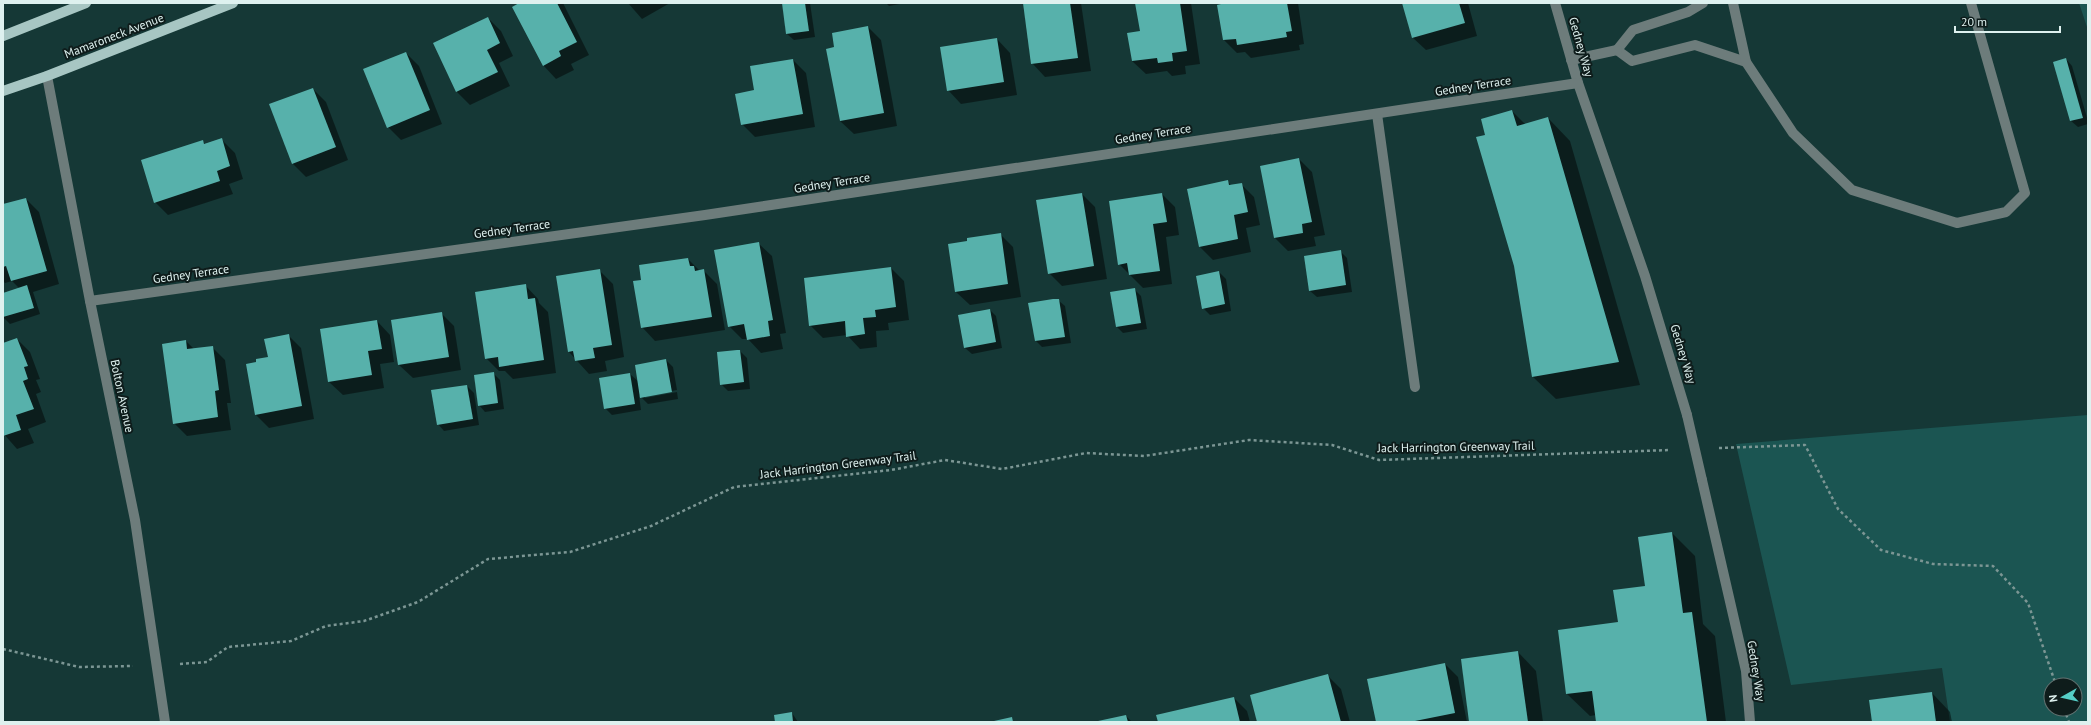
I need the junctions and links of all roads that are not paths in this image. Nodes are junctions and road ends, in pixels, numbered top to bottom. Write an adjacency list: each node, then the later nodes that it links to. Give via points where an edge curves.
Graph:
1 (86, 3): 7 (main road)
2 (233, 3): 11 (main road, Mamaroneck Avenue)
3 (1555, 3): 9 (street, Gedney Way)
4 (1704, 3): 8 (street, via 1688,12 1633,30)
5 (1732, 3): 10 (street)
6 (1971, 3): 10 (street, via 2025,193 2006,212 1994,216 1957,223 1852,190 1793,133)
7 (3, 36)
8 (1617, 50): 9 (street); 10 (street, via 1632,61 1695,45)
9 (1571, 60): 12 (street, Gedney Way)
10 (1746, 62)
11 (47, 76): 13 (main road, Mamaroneck Avenue); 15 (street, Bolton Avenue)
12 (1578, 83): 14 (street, Gedney Terrace); 18 (street, Gedney Way, bridge, via 1645,276 1687,415 1746,671)
13 (3, 91)
14 (1377, 114): 15 (street, Gedney Terrace, via 706,215); 16 (street)
15 (90, 302): 17 (street, Bolton Avenue, via 135,520)
16 (1415, 387)
17 (165, 722)
18 (1750, 722)

